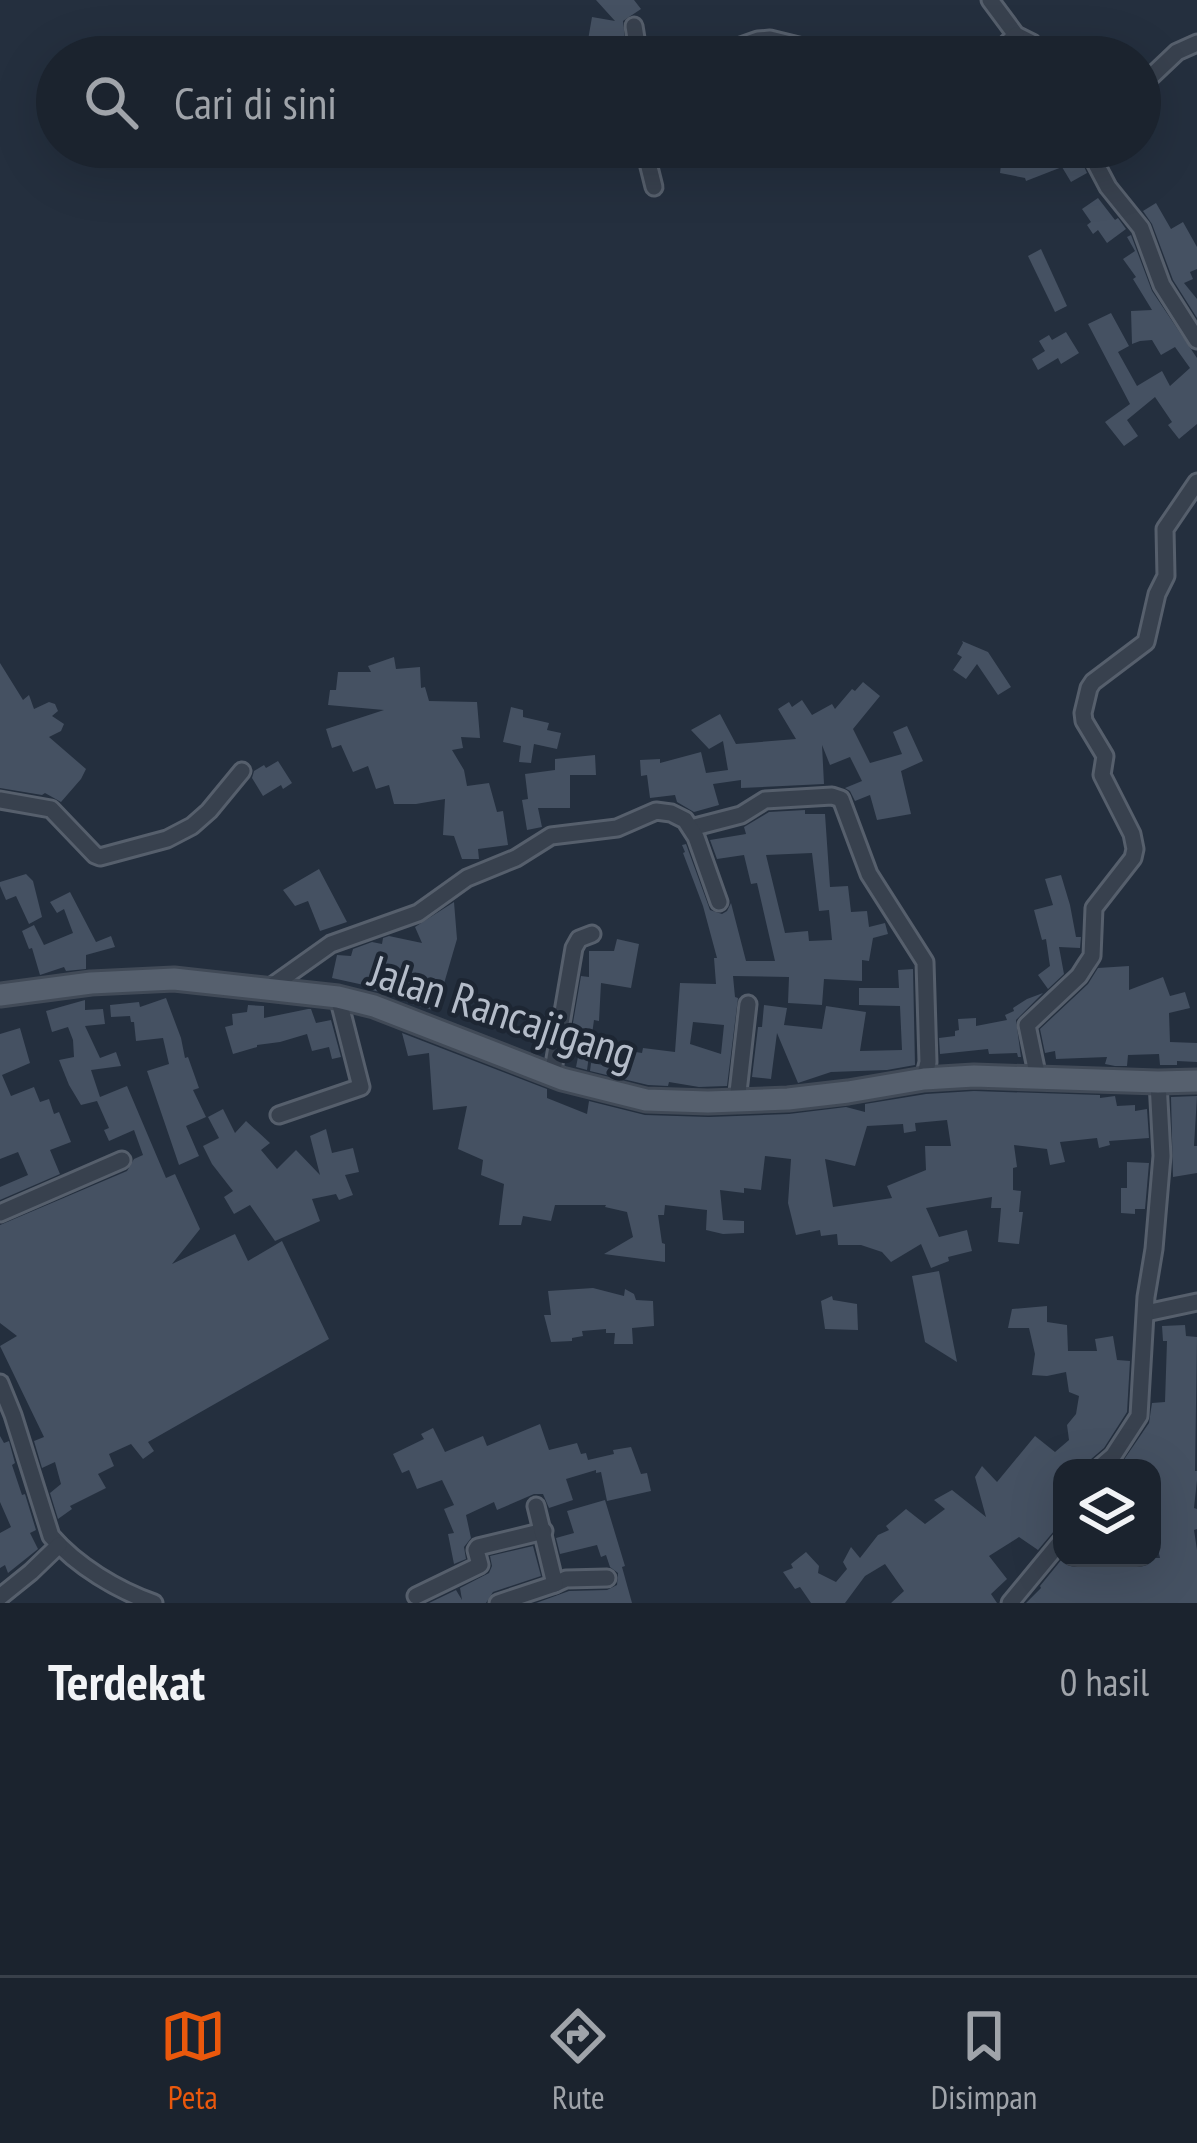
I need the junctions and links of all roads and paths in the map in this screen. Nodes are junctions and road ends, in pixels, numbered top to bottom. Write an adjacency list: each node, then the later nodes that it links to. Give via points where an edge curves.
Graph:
1 (990, 0): 3 (street)
2 (634, 26): 4 (street)
3 (1016, 35)
4 (636, 36)
5 (1197, 43): 6 (street)
6 (1161, 68)
7 (649, 168): 9 (street)
8 (1098, 168): 10 (street, via 1141,228 1162,285)
9 (654, 187)
10 (1197, 340)
11 (1197, 482): 22 (street, via 1165,529 1166,576 1146,642 1089,686 1084,720 1105,756 1102,775 1135,849 1094,908 1092,956 1027,1025)
12 (242, 771): 13 (street, via 192,826 100,857 51,809)
13 (0, 800)
14 (691, 828): 15 (street); 17 (street, via 678,815 656,811 617,828 551,836 412,916 331,944); 23 (street, via 765,800 841,800 868,874 925,962)
15 (719, 902)
16 (592, 934): 21 (street, via 574,948)
17 (269, 988): 18 (main road, Jalan Rancajigang, via 127,980); 19 (main road, Jalan Rancajigang)
18 (0, 995)
19 (338, 998): 21 (main road, Jalan Rancajigang); 27 (street, via 361,1088)
20 (748, 1004): 26 (street)
21 (552, 1076): 26 (main road, Jalan Rancajigang, via 646,1100)
22 (1038, 1078): 23 (main road, Jalan Rancajigang); 25 (main road, Jalan Rancajigang)
23 (924, 1079): 26 (main road, Jalan Rancajigang)
24 (1197, 1081): 25 (main road, Jalan Rancajigang)
25 (1158, 1082): 31 (street, via 1162,1156)
26 (737, 1101)
27 (279, 1115)
28 (122, 1160): 29 (street)
29 (0, 1213)
30 (1197, 1302): 31 (street)
31 (1146, 1313): 33 (street, via 1139,1416)
32 (0, 1383): 36 (street, via 47,1529)
33 (1110, 1459)
34 (536, 1506): 35 (street)
35 (544, 1531): 39 (street); 40 (street, via 478,1547 480,1565)
36 (62, 1547): 41 (street); 42 (street)
37 (1053, 1551): 44 (street)
38 (607, 1577): 39 (street)
39 (555, 1584): 43 (street)
40 (416, 1596)
41 (0, 1597)
42 (154, 1603)
43 (498, 1603)
44 (1010, 1603)

